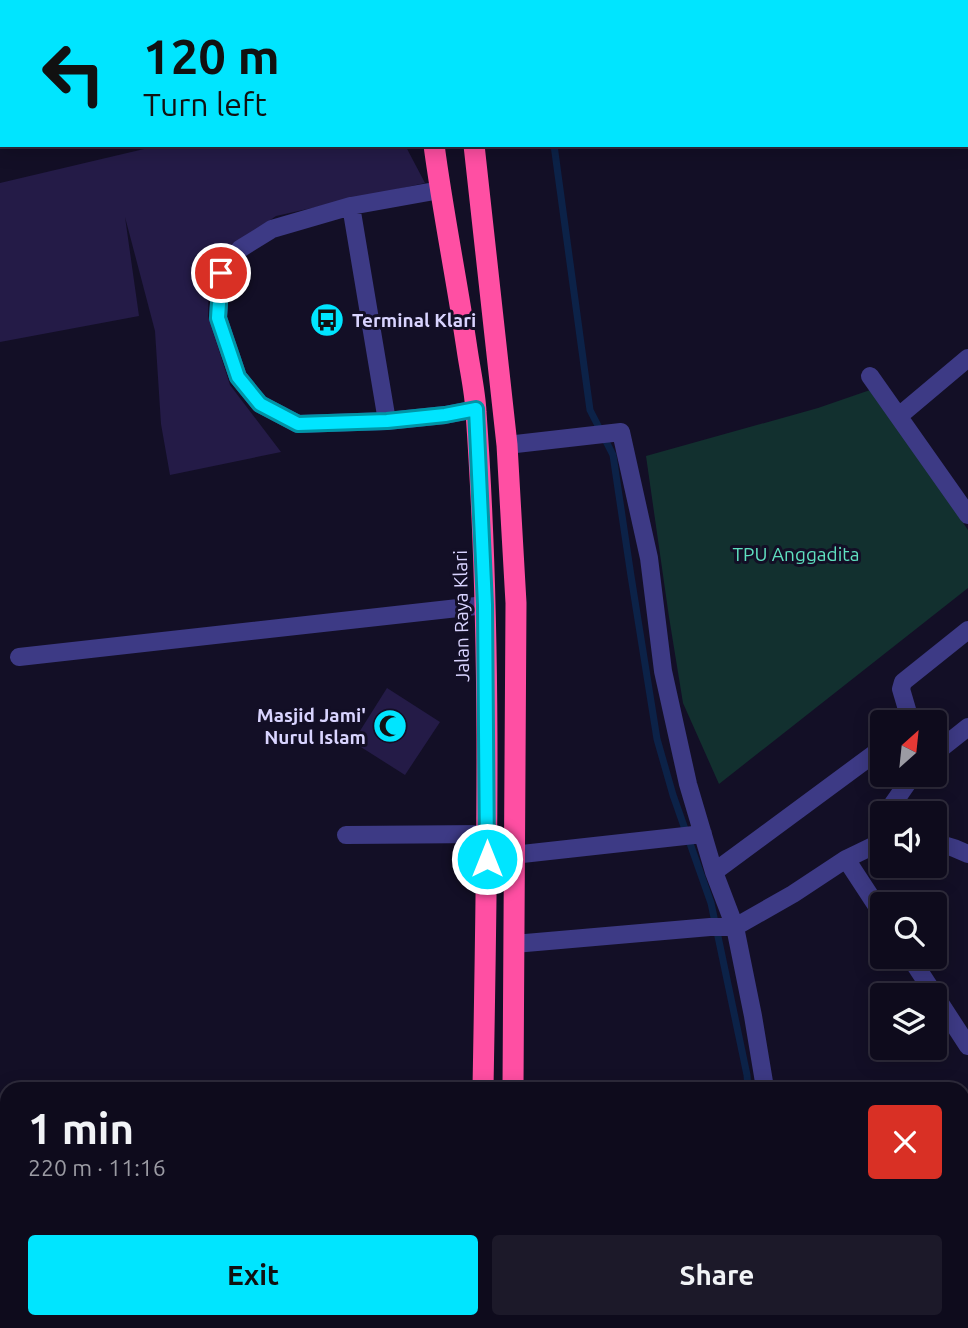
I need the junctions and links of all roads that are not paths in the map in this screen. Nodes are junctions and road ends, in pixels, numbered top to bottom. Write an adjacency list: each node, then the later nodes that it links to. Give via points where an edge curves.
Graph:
1 (434, 147): 3 (highway, Jalan Raya Klari)
2 (474, 147): 7 (highway)
3 (440, 190): 4 (street); 8 (highway, Jalan Raya Klari)
4 (351, 206): 10 (street); 10 (street, via 272,229 240,250 221,273 218,318 238,377 260,404 298,424)
5 (968, 358): 9 (street)
6 (870, 376): 9 (street)
7 (502, 402): 8 (highway); 11 (highway)
8 (476, 409): 10 (street); 13 (highway, Jalan Raya Klari)
9 (899, 416): 12 (street)
10 (387, 421)
11 (507, 445): 22 (street, via 621,432 649,558 663,671 688,784); 26 (highway, via 516,603)
12 (966, 507)
13 (485, 605): 15 (street); 20 (highway, Jalan Raya Klari)
14 (968, 630): 16 (street, via 903,682)
15 (19, 657)
16 (907, 710)
17 (968, 727): 18 (street)
18 (947, 744)
19 (870, 757): 28 (street)
20 (487, 834): 21 (street); 34 (highway, Jalan Raya Klari)
21 (346, 835)
22 (694, 835): 26 (street); 28 (street)
23 (870, 844): 27 (street)
24 (947, 846): 25 (street)
25 (968, 854)
26 (513, 855): 31 (highway)
27 (846, 859): 29 (street); 30 (street, via 793,894)
28 (714, 872): 30 (street)
29 (870, 896)
30 (723, 927): 31 (street); 36 (street, via 753,1016)
31 (514, 944): 35 (highway)
32 (918, 969): 33 (street)
33 (968, 1046)
34 (483, 1082)
35 (513, 1082)
36 (764, 1082)

